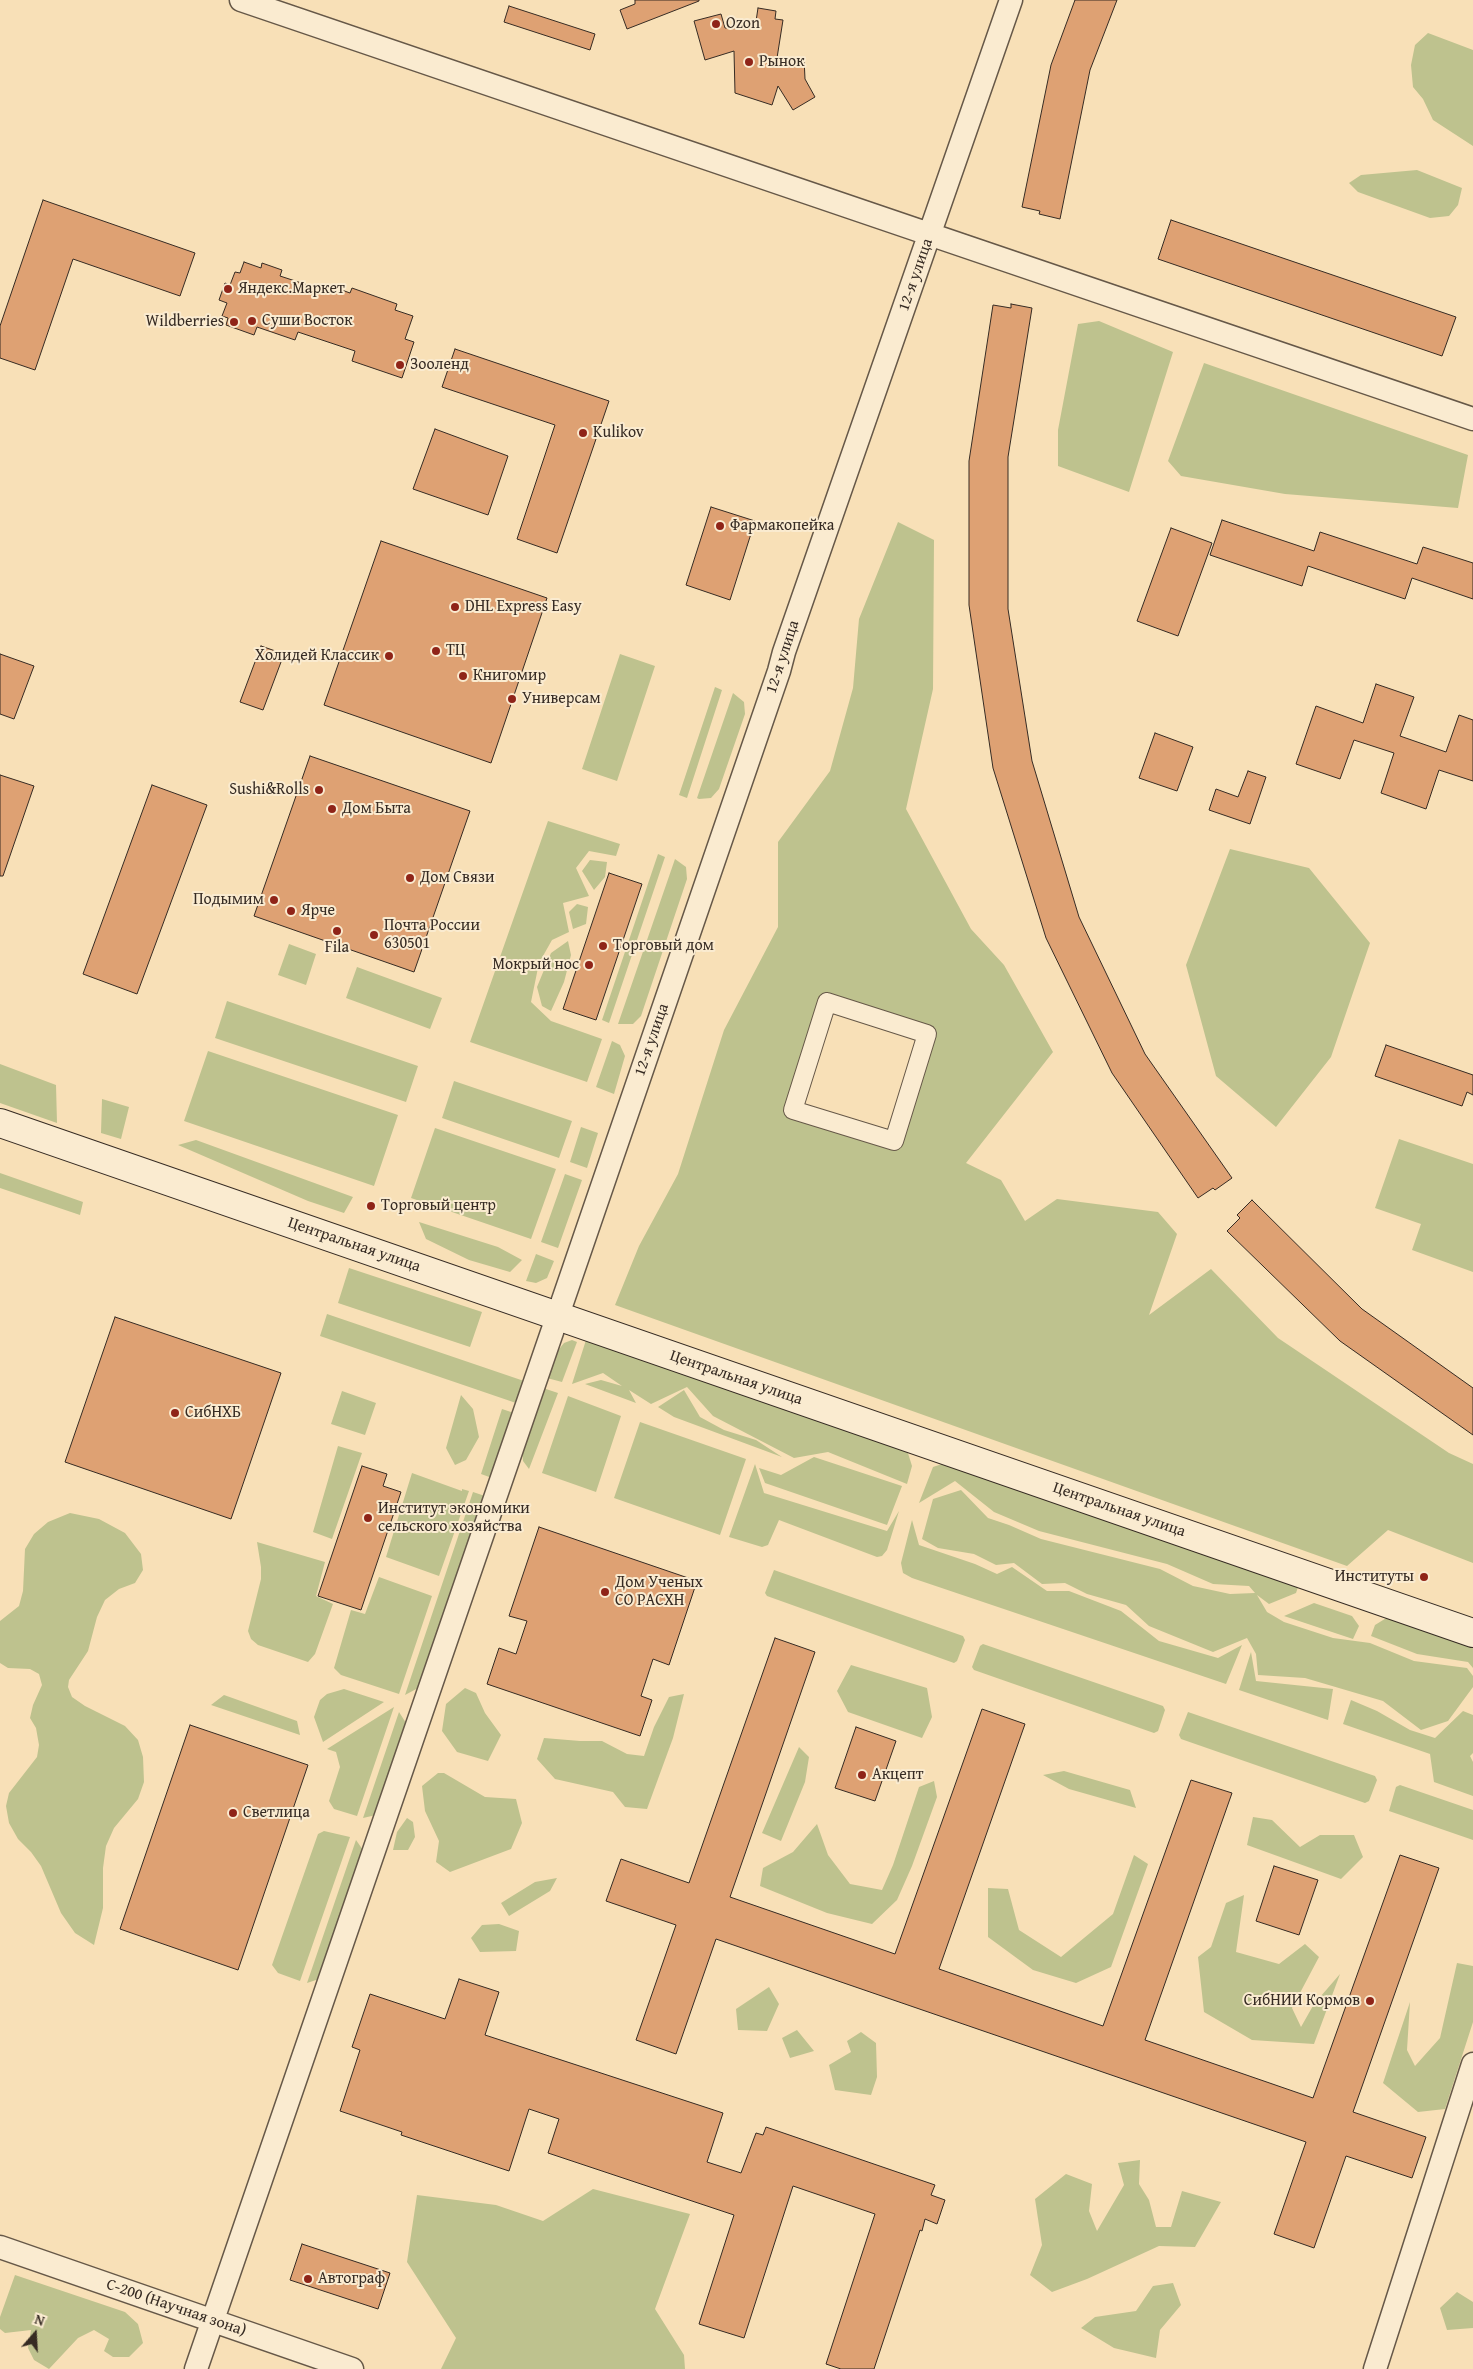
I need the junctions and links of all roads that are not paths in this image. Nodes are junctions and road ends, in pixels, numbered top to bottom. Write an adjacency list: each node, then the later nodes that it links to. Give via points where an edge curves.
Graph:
1 (241, 0): 3 (street)
2 (1011, 0): 3 (street, 12-я улица)
3 (930, 235): 4 (street); 7 (street, 12-я улица)
4 (1473, 419)
5 (827, 1002): 5 (street, via 793,1110 894,1141 927,1034)
6 (0, 1122): 7 (main road, Центральная улица)
7 (557, 1315): 8 (main road, Центральная улица); 11 (street, 12-я улица)
8 (1473, 1633)
9 (1473, 2064): 14 (street)
10 (0, 2247): 11 (street, С-200 (Научная зона))
11 (213, 2321): 12 (street, 12-я улица); 13 (street, С-200 (Научная зона))
12 (196, 2369)
13 (352, 2369)
14 (1375, 2369)

